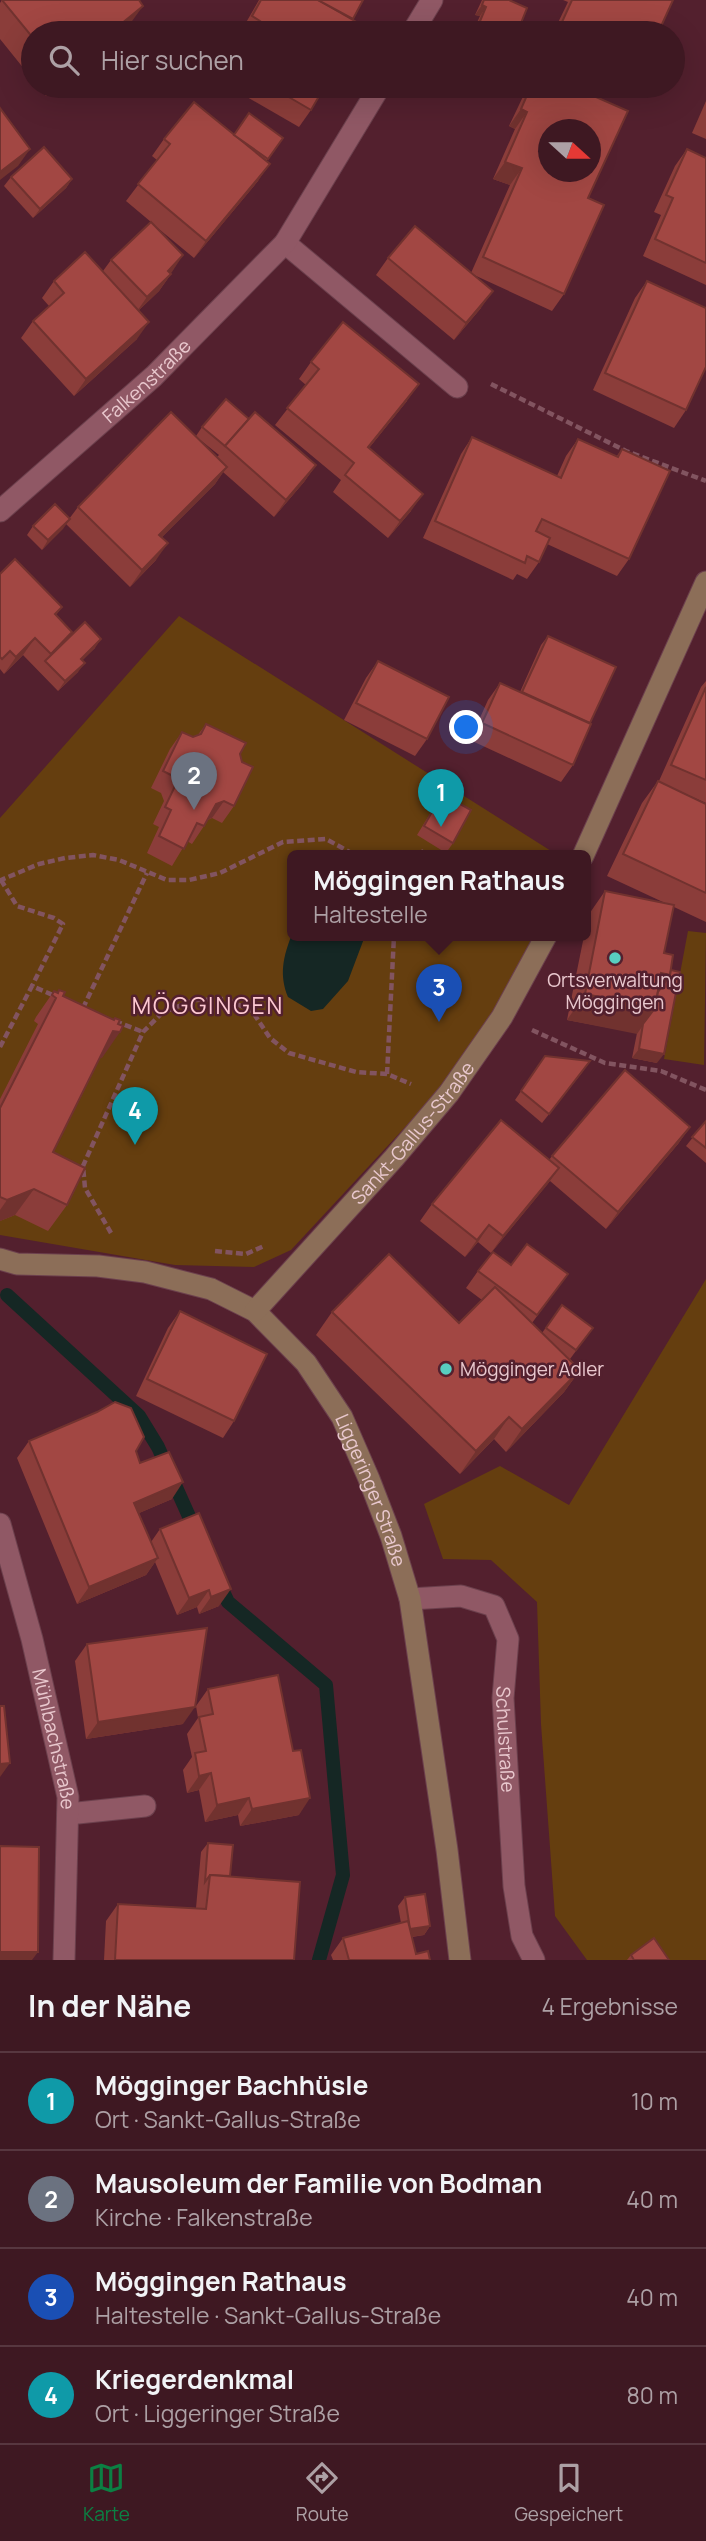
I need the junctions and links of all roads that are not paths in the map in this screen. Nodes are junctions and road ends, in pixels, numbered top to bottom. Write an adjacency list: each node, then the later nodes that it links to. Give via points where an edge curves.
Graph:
1 (432, 0): 2 (street)
2 (419, 21)
3 (373, 98): 4 (street, Falkenstraße)
4 (285, 243): 5 (street); 6 (street, Falkenstraße, via 154,376)
5 (457, 387)
6 (1, 508)
7 (706, 582): 8 (street)
8 (586, 850)
9 (543, 941): 11 (street, Sankt-Gallus-Straße, via 502,1017 449,1093)
10 (0, 1259): 11 (street, Liggeringer Straße, via 156,1274 211,1289)
11 (256, 1311): 13 (street, Liggeringer Straße, via 306,1363 342,1417 391,1536)
12 (0, 1524): 15 (street, Mühlbachstraße, via 32,1639)
13 (410, 1599): 17 (street, Liggeringer Straße); 18 (street, Schulstraße, via 461,1596 494,1606 508,1639 503,1698 514,1886 522,1936)
14 (145, 1806): 15 (street)
15 (68, 1814): 16 (street, Mühlbachstraße)
16 (64, 1960)
17 (460, 1960)
18 (534, 1960)

